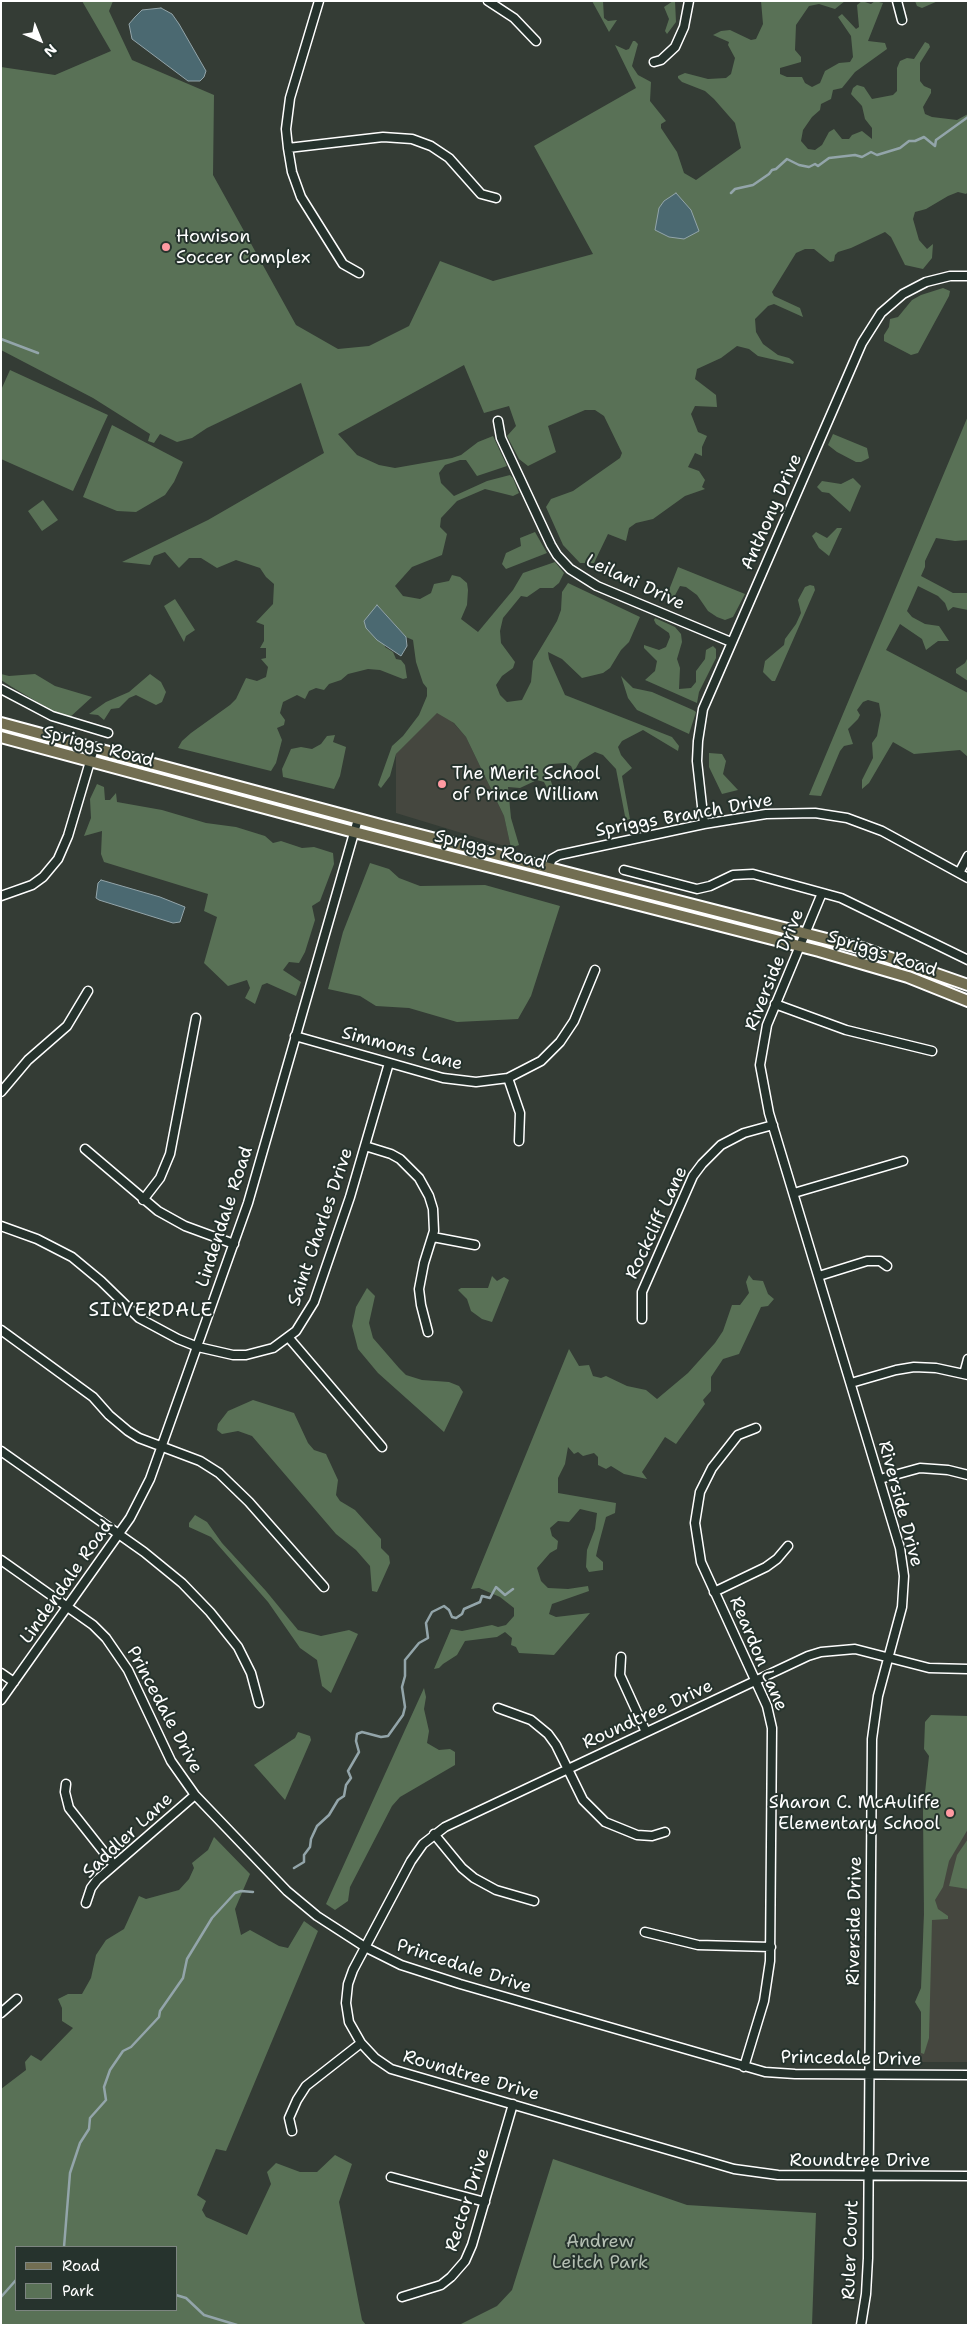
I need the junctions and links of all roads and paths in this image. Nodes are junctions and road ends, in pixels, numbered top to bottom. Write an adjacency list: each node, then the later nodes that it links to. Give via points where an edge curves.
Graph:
1 (320, 1): 8 (street, via 290,98 286,129)
2 (488, 1): 6 (street, via 514,18)
3 (689, 1): 7 (street, via 684,27 675,47)
4 (897, 1): 5 (street)
5 (902, 20)
6 (536, 41)
7 (654, 62)
8 (288, 148): 9 (street, via 383,136 412,139 449,158 481,194); 10 (street, via 301,197 343,264)
9 (496, 198)
10 (359, 273)
11 (968, 276): 13 (street, Anthony Drive, via 938,279 914,287 888,306 869,331)
12 (498, 421): 13 (street, Leilani Drive, via 501,438 551,545 570,569 597,586)
13 (731, 642): 21 (street, Anthony Drive, via 708,696 700,726 697,761)
14 (1, 689): 16 (street, Spriggs Road, via 52,716)
15 (1, 723): 18 (main road, Spriggs Road)
16 (108, 733)
17 (1, 737): 19 (main road, Spriggs Road)
18 (94, 748): 19 (street); 20 (main road, Spriggs Road)
19 (90, 761): 22 (main road, Spriggs Road); 29 (street, via 58,859 32,885)
20 (358, 819): 22 (street, Lindendale Road); 24 (main road, Spriggs Road)
21 (704, 824): 24 (street, Spriggs Branch Drive, via 555,857); 26 (street, Spriggs Branch Drive, via 766,814 829,815 882,830)
22 (354, 832): 31 (main road, Spriggs Road); 39 (street, Lindendale Road)
23 (968, 856): 26 (street)
24 (548, 868): 30 (main road, Spriggs Road)
25 (624, 870): 28 (street, Riverside Drive, via 697,889 733,875 749,873)
26 (959, 873): 27 (street, Spriggs Branch Drive)
27 (968, 878)
28 (822, 893): 30 (street, Riverside Drive); 32 (street, Riverside Drive, via 840,898)
29 (1, 896)
30 (806, 934): 31 (street, Riverside Drive); 34 (main road, Spriggs Road, via 886,955)
31 (801, 946): 36 (main road, Spriggs Road, via 886,970); 37 (street, Riverside Drive)
32 (968, 960)
33 (595, 970): 42 (street, Simmons Lane, via 574,1021 560,1042 541,1061)
34 (968, 985)
35 (88, 991): 43 (street, via 67,1026 28,1060)
36 (968, 1001)
37 (775, 1004): 40 (street, via 846,1030); 44 (street, Riverside Drive, via 763,1036 760,1065)
38 (196, 1018): 50 (street, via 170,1154 160,1178)
39 (295, 1036): 41 (street, Simmons Lane); 53 (street, Lindendale Road)
40 (932, 1051)
41 (389, 1063): 42 (street, Simmons Lane, via 458,1081 484,1082); 46 (street, Saint Charles Drive)
42 (508, 1078): 45 (street, via 520,1113)
43 (1, 1092)
44 (773, 1125): 49 (street, Riverside Drive); 57 (street, Rockcliff Lane, via 744,1133 721,1145 693,1176 642,1292)
45 (519, 1141)
46 (366, 1146): 52 (street, via 396,1156 419,1178 433,1208); 60 (street, Saint Charles Drive, via 314,1302 304,1321)
47 (85, 1149): 50 (street)
48 (903, 1160): 49 (street)
49 (794, 1193): 56 (street, Riverside Drive)
50 (143, 1200): 53 (street, via 184,1226)
51 (1, 1226): 61 (street, Saint Charles Drive, via 38,1239 72,1257 139,1318 157,1330)
52 (433, 1237): 54 (street); 59 (street, via 420,1289 420,1305)
53 (234, 1244): 61 (street, Lindendale Road)
54 (475, 1245)
55 (887, 1266): 56 (street, via 880,1261 867,1260)
56 (819, 1276): 64 (street, Riverside Drive)
57 (642, 1319)
58 (1, 1330): 66 (street, via 98,1400 109,1416 128,1432)
59 (428, 1332)
60 (289, 1338): 61 (street, Saint Charles Drive, via 273,1348 246,1355); 67 (street)
61 (198, 1347): 66 (street, Lindendale Road)
62 (968, 1360): 63 (street)
63 (966, 1375): 64 (street, via 914,1367)
64 (851, 1383): 70 (street, Riverside Drive)
65 (756, 1428): 75 (street, Reardon Lane, via 744,1431 733,1440 712,1468 700,1492 695,1523 697,1548)
66 (162, 1447): 71 (street, Lindendale Road, via 141,1499); 74 (street, via 200,1461 224,1477)
67 (382, 1447)
68 (1, 1451): 71 (street)
69 (968, 1475): 70 (street, via 920,1468)
70 (880, 1479): 78 (street, Riverside Drive, via 900,1548 904,1576 902,1607)
71 (119, 1534): 76 (street, Lindendale Road); 84 (street, via 182,1583 229,1634 246,1661)
72 (788, 1546): 75 (street, via 766,1567)
73 (1, 1560): 76 (street, Princedale Drive)
74 (324, 1587)
75 (714, 1592): 81 (street, Reardon Lane)
76 (68, 1608): 82 (street, Lindendale Road); 89 (street, Princedale Drive, via 100,1632 116,1650 168,1755)
77 (621, 1658): 86 (street, via 620,1675)
78 (888, 1658): 79 (street, Roundtree Drive, via 929,1668); 81 (street, Roundtree Drive, via 855,1649 835,1650 808,1656); 102 (street, Riverside Drive, via 872,1739)
79 (968, 1669)
80 (1, 1673): 82 (street)
81 (756, 1681): 86 (street, Roundtree Drive); 97 (street, Reardon Lane, via 770,1714 774,1746)
82 (14, 1682): 83 (street, Lindendale Road)
83 (1, 1700)
84 (259, 1703)
85 (498, 1708): 87 (street, via 541,1727 553,1740)
86 (646, 1732): 87 (street, Roundtree Drive)
87 (568, 1769): 90 (street, via 583,1800 605,1822 637,1834 652,1836); 91 (street, Roundtree Drive)
88 (66, 1784): 92 (street, via 69,1808)
89 (195, 1795): 92 (street, Saddler Lane); 96 (street, Princedale Drive, via 292,1895 338,1931)
90 (665, 1832)
91 (434, 1834): 93 (street, via 474,1878 496,1890); 96 (street, Roundtree Drive, via 411,1861)
92 (114, 1865): 94 (street, Saddler Lane, via 91,1888)
93 (534, 1901)
94 (86, 1903)
95 (645, 1932): 97 (street, via 698,1945)
96 (365, 1947): 100 (street, Roundtree Drive, via 350,1977 346,1994 347,2016); 101 (street, Princedale Drive, via 414,1970)
97 (771, 1947): 101 (street, Reardon Lane, via 764,2001)
98 (16, 1999): 99 (street)
99 (1, 2013)
100 (361, 2043): 104 (street, Roundtree Drive, via 391,2069); 105 (street, via 306,2086 289,2118)
101 (744, 2067): 102 (street, Princedale Drive, via 784,2074)
102 (869, 2074): 103 (street, Princedale Drive); 107 (street, Riverside Drive)
103 (968, 2075)
104 (514, 2104): 107 (street, Roundtree Drive, via 734,2169 778,2175); 109 (street, Rector Drive)
105 (292, 2131)
106 (391, 2176): 109 (street)
107 (868, 2176): 108 (street, Roundtree Drive); 111 (street, Ruler Court, via 868,2258)
108 (968, 2176)
109 (485, 2202): 110 (street, Rector Drive, via 470,2251 456,2272 436,2287)
110 (402, 2296)
111 (861, 2325)

